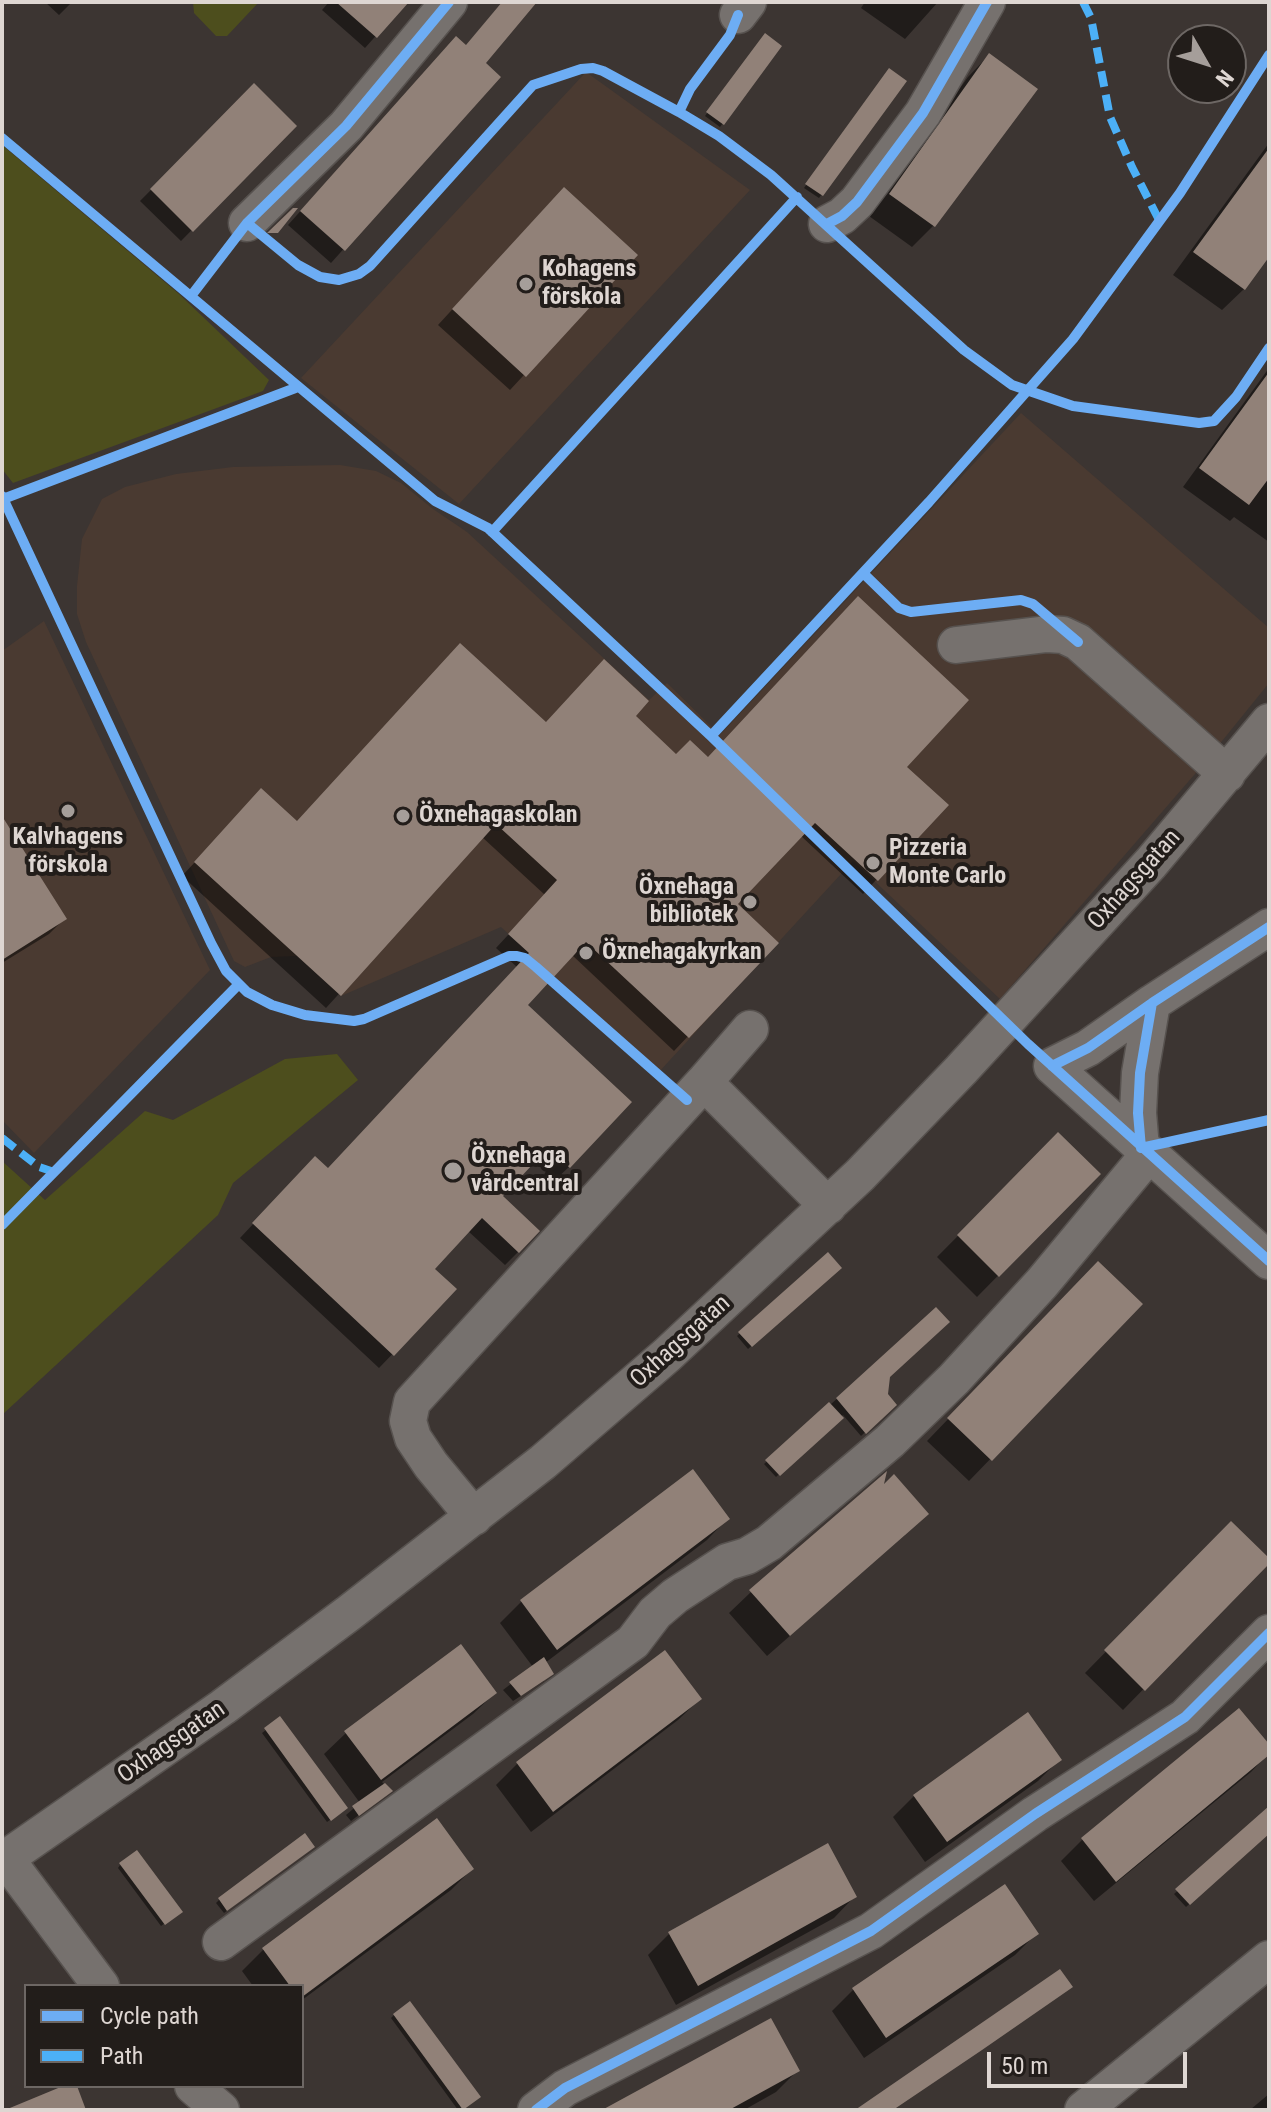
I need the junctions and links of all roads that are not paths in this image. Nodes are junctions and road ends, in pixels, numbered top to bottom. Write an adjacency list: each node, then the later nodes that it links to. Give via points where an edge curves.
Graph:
1 (449, 2): 3 (street, via 346,126)
2 (987, 2): 4 (street, via 923,113 857,202)
3 (247, 223)
4 (827, 224)
5 (956, 645): 7 (street, via 1047,634 1078,642)
6 (1269, 722): 7 (street, Oxhagsgatan)
7 (1227, 774): 13 (street, Oxhagsgatan, via 1026,1001)
8 (1269, 927): 9 (street)
9 (1152, 1003): 12 (street, via 1138,1113); 12 (street, via 1052,1066)
10 (750, 1029): 11 (street)
11 (704, 1082): 13 (street); 15 (street, via 412,1402 408,1421 413,1438)
12 (1145, 1151): 14 (street); 18 (street, via 1042,1283 890,1441 769,1543 727,1562 675,1596 633,1642)
13 (828, 1206): 15 (street, Oxhagsgatan, via 667,1355)
14 (1269, 1261)
15 (474, 1517): 17 (street, Oxhagsgatan, via 223,1707)
16 (1269, 1633): 23 (street, via 1185,1717 1027,1819 871,1931 565,2088)
17 (4, 1860): 20 (street)
18 (221, 1942)
19 (1269, 1959): 24 (street)
20 (99, 1984)
21 (195, 2088): 22 (street)
22 (221, 2110)
23 (536, 2110)
24 (1083, 2110)

